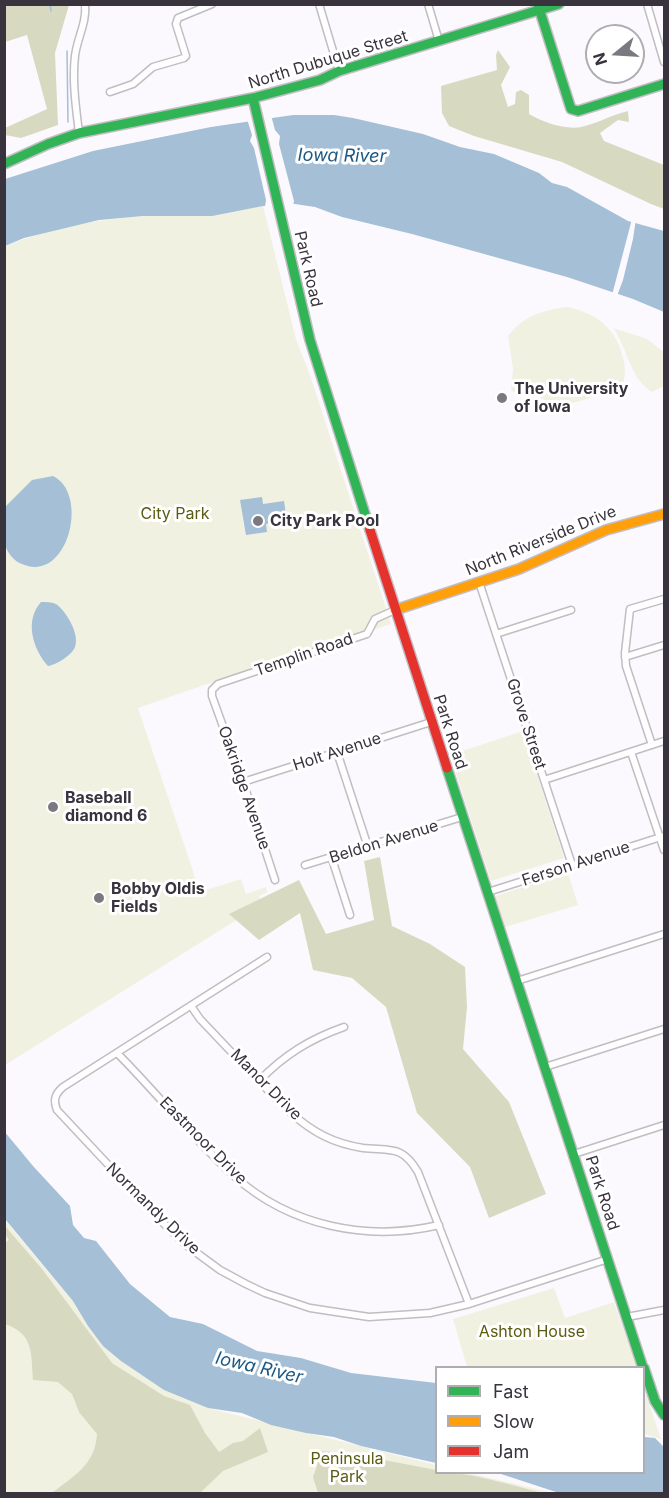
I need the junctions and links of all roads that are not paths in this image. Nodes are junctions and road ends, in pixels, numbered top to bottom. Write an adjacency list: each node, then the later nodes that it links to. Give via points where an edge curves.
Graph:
1 (212, 4): 12 (street, via 177,21 184,58 153,67 133,84)
2 (319, 4): 10 (street)
3 (428, 4): 8 (street)
4 (559, 4): 7 (street, North Dubuque Street)
5 (647, 4): 9 (street)
6 (87, 6): 14 (street, via 74,65)
7 (539, 7): 8 (street, North Dubuque Street); 11 (street, via 571,109 578,111)
8 (439, 42): 10 (street, North Dubuque Street)
9 (664, 62)
10 (339, 71): 13 (street, North Dubuque Street, via 321,80)
11 (664, 84)
12 (110, 92)
13 (253, 98): 14 (street, North Dubuque Street); 21 (street, Park Road, via 310,340)
14 (79, 133): 15 (street, North Dubuque Street)
15 (34, 150): 16 (street, North Dubuque Street); 17 (street, North Dubuque Street)
16 (4, 160)
17 (4, 164)
18 (664, 514): 19 (street, North Riverside Drive, via 598,533)
19 (480, 582): 21 (street, North Riverside Drive); 23 (street, Grove Street)
20 (664, 598): 25 (street, via 630,609)
21 (394, 610): 26 (street, Templin Road, via 375,619 367,634 218,684); 27 (street, Park Road)
22 (571, 610): 23 (street)
23 (496, 634): 32 (street, Grove Street)
24 (664, 645): 25 (street)
25 (625, 657): 29 (street)
26 (212, 696): 33 (street, Oakridge Avenue)
27 (431, 722): 30 (street, Holt Avenue); 34 (street, Park Road)
28 (664, 741): 29 (street)
29 (652, 745): 31 (street)
30 (338, 752): 33 (street, Holt Avenue); 36 (street)
31 (632, 752): 32 (street); 35 (street)
32 (544, 780): 40 (street, Grove Street)
33 (243, 782): 41 (street, Oakridge Avenue)
34 (462, 817): 36 (street, Beldon Avenue); 42 (street, Park Road)
35 (662, 836): 37 (street); 40 (street, Ferson Avenue)
36 (368, 847): 38 (street, Beldon Avenue)
37 (664, 850)
38 (332, 859): 39 (street, Beldon Avenue); 43 (street)
39 (305, 865)
40 (572, 865): 42 (street, Ferson Avenue)
41 (275, 880)
42 (488, 891): 46 (street, Park Road)
43 (350, 915)
44 (664, 934): 46 (street)
45 (267, 957): 47 (street, Normandy Drive)
46 (517, 981): 51 (street, Park Road)
47 (191, 1006): 50 (street, Normandy Drive); 52 (street, Manor Drive)
48 (344, 1027): 52 (street, via 296,1049)
49 (664, 1029): 51 (street)
50 (117, 1053): 55 (street, Eastmoor Drive, via 234,1176 276,1205 318,1223 356,1231 394,1232); 57 (street, Normandy Drive, via 58,1091 57,1110 165,1226 220,1270 274,1296 349,1315 410,1316)
51 (545, 1068): 54 (street, Park Road)
52 (259, 1081): 55 (street, Manor Drive, via 292,1115 322,1135 352,1146 394,1150 407,1157 418,1172)
53 (664, 1125): 54 (street)
54 (574, 1154): 56 (street, Park Road)
55 (439, 1226): 57 (street, Manor Drive)
56 (608, 1259): 57 (street, Normandy Drive); 59 (street, Park Road)
57 (469, 1304)
58 (664, 1310): 59 (street)
59 (627, 1317): 60 (street, Park Road)
60 (642, 1366)
61 (645, 1374): 62 (street, Park Road)
62 (663, 1413)

